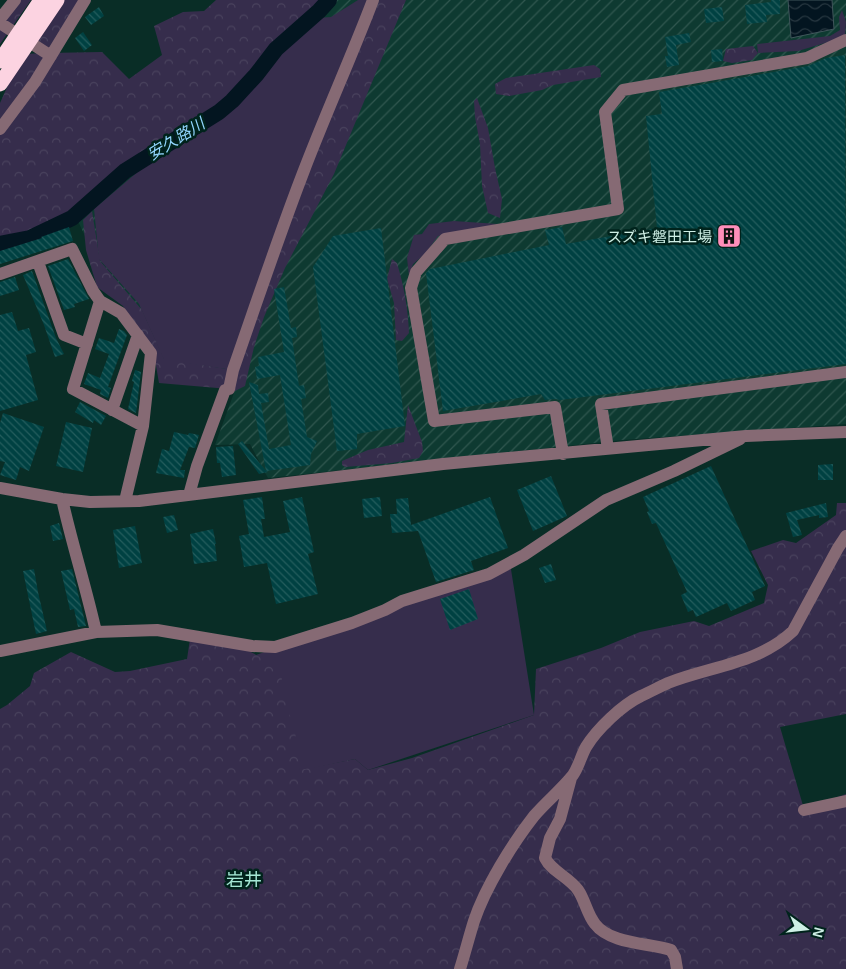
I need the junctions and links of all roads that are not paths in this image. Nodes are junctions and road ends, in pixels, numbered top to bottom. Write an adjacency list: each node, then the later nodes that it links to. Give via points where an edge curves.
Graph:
1 (15, 0): 6 (street)
2 (41, 0): 9 (highway)
3 (57, 0): 10 (highway)
4 (85, 0): 8 (street)
5 (372, 0): 25 (street, via 302,174 232,370 229,389 225,390)
6 (0, 21): 8 (street)
7 (846, 40): 23 (street, via 807,58 623,90 605,112 618,208 445,239 416,272 410,288 434,421 555,407)
8 (52, 56): 11 (street)
9 (0, 61)
10 (1, 83)
11 (0, 129)
12 (38, 262): 13 (street); 14 (street, via 72,249); 16 (street, via 64,335)
13 (0, 274)
14 (100, 301): 15 (street, via 121,313); 16 (street)
15 (138, 334): 18 (street); 19 (street, via 151,353)
16 (87, 344): 18 (street, via 73,389)
17 (846, 372): 22 (street, via 601,404)
18 (112, 410): 19 (street)
19 (143, 426): 27 (street)
20 (846, 432): 21 (street)
21 (746, 436): 22 (street); 29 (street, via 606,500 541,545 489,574 402,600 352,623 275,648 157,630)
22 (608, 449): 23 (street)
23 (563, 454): 25 (street, via 443,464)
24 (0, 488): 26 (street)
25 (189, 495): 27 (street)
26 (62, 500): 27 (street); 29 (street)
27 (125, 501)
28 (846, 536): 31 (street, via 793,631 782,642 760,654 669,683 638,698 602,726 585,749)
29 (96, 632): 30 (street)
30 (0, 651)
31 (572, 776): 34 (street, via 535,816 508,854 481,902); 35 (street, via 560,819 550,838 545,858 548,864 578,889 595,924 605,934 671,950)
32 (846, 801): 33 (street)
33 (804, 810)
34 (460, 969)
35 (678, 969)

